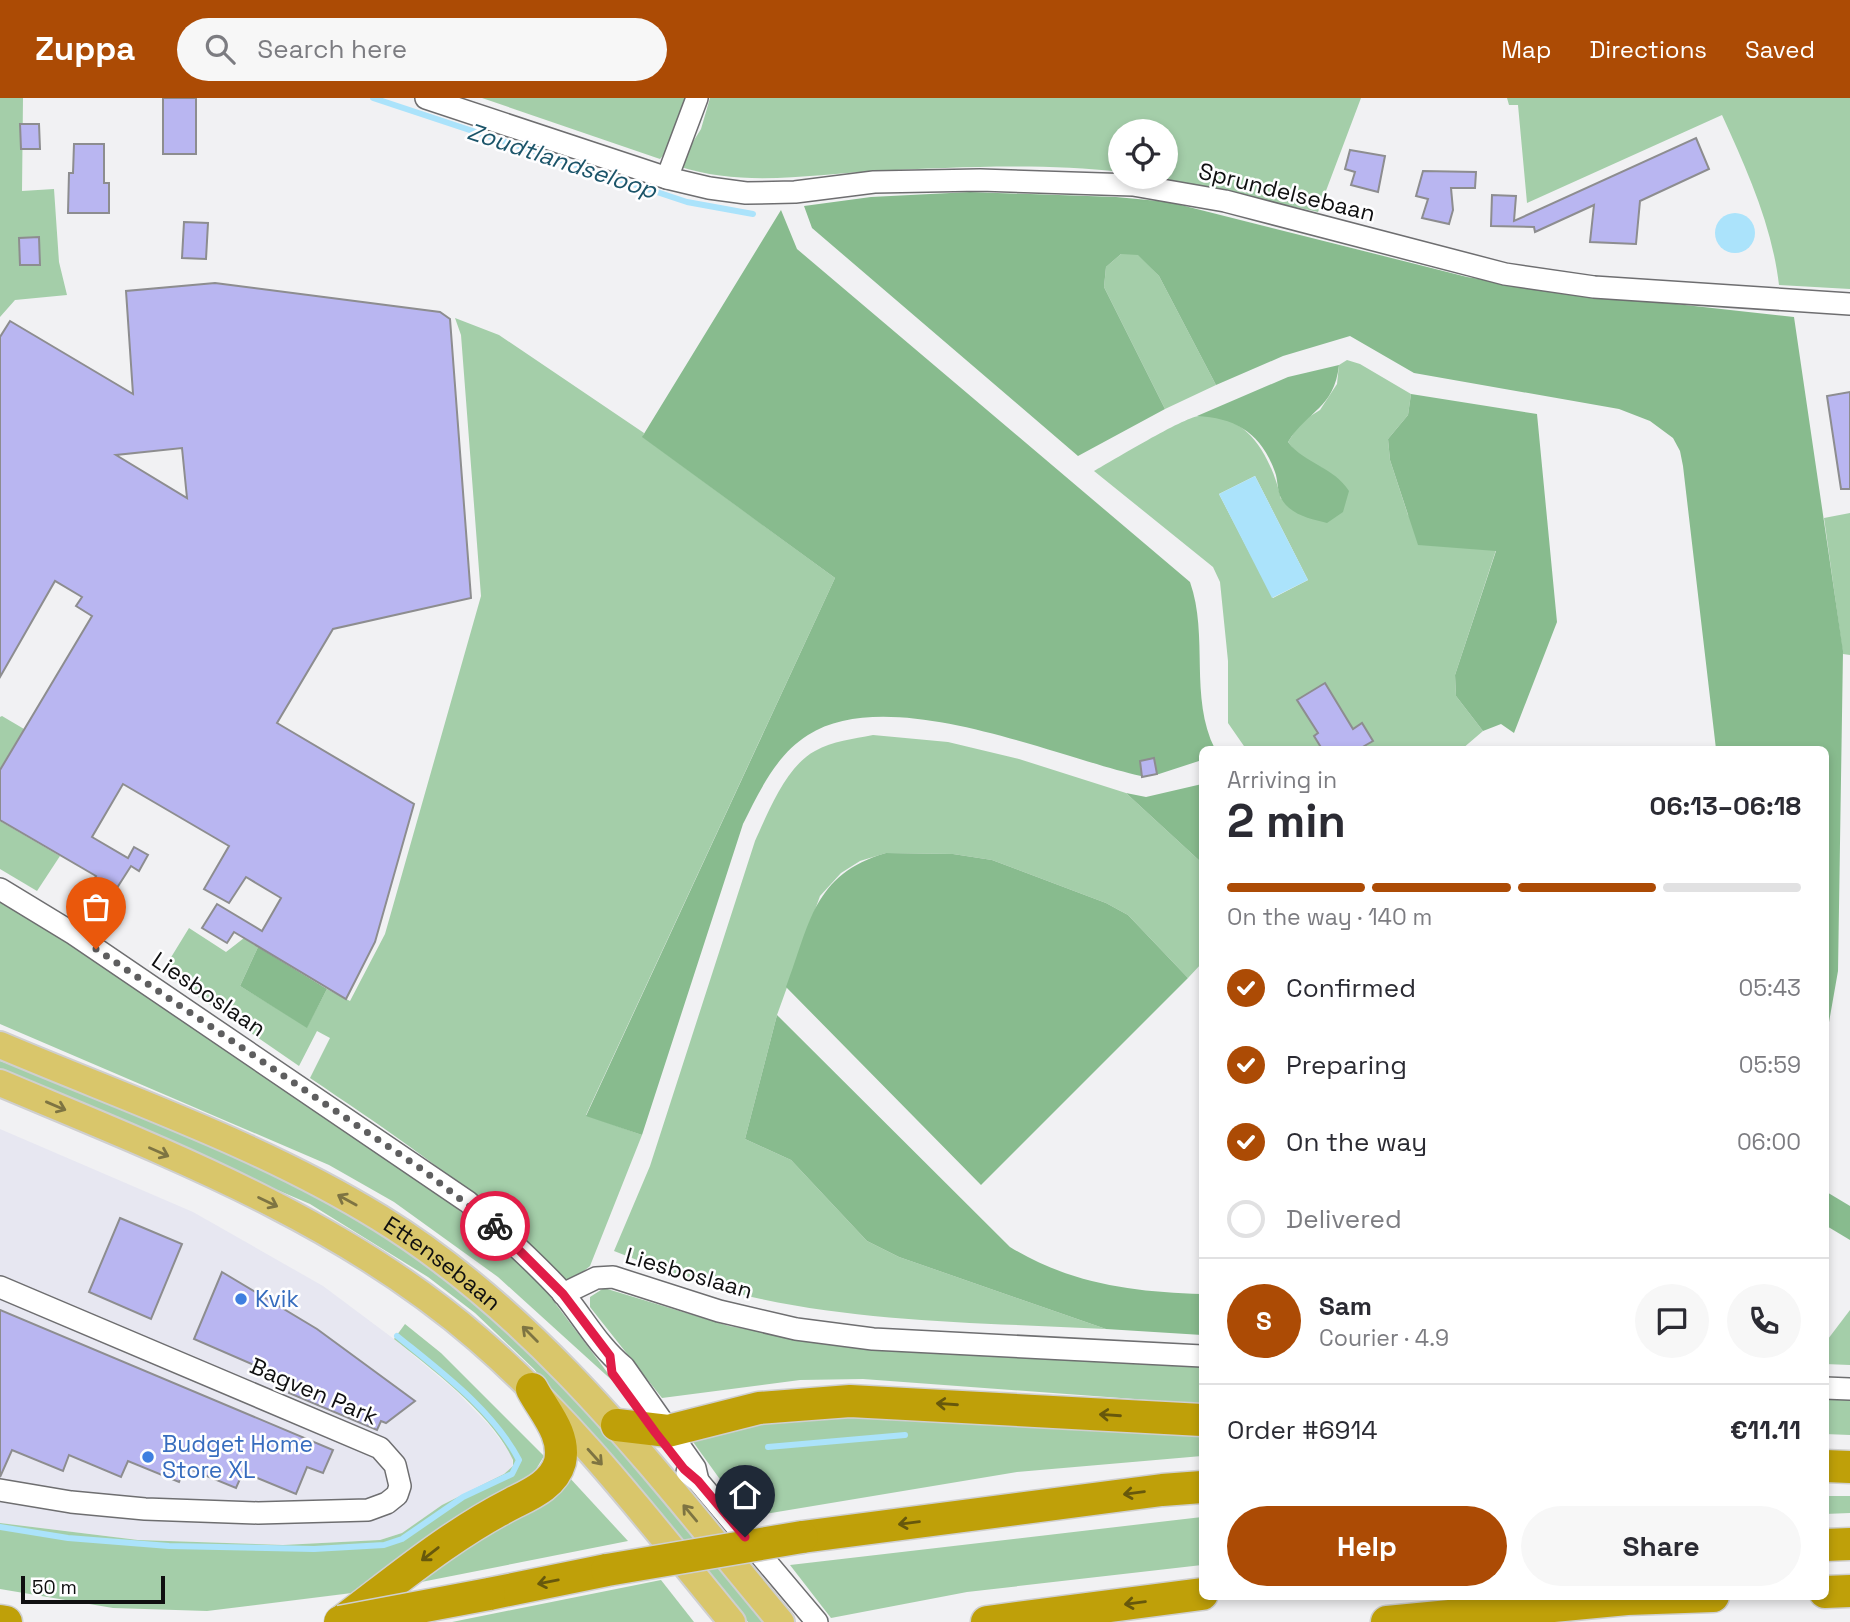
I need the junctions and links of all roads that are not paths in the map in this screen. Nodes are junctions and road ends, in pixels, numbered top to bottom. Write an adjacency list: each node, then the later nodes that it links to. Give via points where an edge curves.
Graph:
1 (426, 98): 3 (street, Sprundelsebaan)
2 (697, 98): 3 (street)
3 (667, 178): 4 (street, Sprundelsebaan, via 746,193 873,182 1133,185 1225,201 1505,274 1594,287)
4 (1850, 304)
5 (0, 889): 9 (street, Liesboslaan, via 423,1170 516,1245)
6 (0, 1045): 15 (main road, Ettensebaan, one-way to 6, via 497,1304 380,1218 270,1160)
7 (0, 1083): 12 (main road, Ettensebaan, one-way to 12, via 239,1188 327,1232 431,1301)
8 (0, 1287): 20 (street, Bagven Park, via 380,1448 393,1461 401,1480 397,1495 375,1508 314,1512 118,1507)
9 (563, 1294): 10 (street, Liesboslaan, via 596,1278 613,1277 719,1311 796,1329 873,1339); 16 (street, via 610,1356 612,1373)
10 (1199, 1356)
11 (1829, 1388): 13 (street)
12 (532, 1389): 30 (highway, one-way to 30, via 560,1443 560,1461 552,1478 453,1537); 31 (main road, Ettensebaan, one-way to 31, via 608,1471)
13 (1850, 1389)
14 (1199, 1420): 16 (highway, one-way to 16, via 840,1401 759,1408)
15 (617, 1425): 16 (highway); 32 (main road, Ettensebaan, one-way to 15)
16 (661, 1432): 33 (street, via 684,1469)
17 (1829, 1466): 18 (highway)
18 (1850, 1467)
19 (1199, 1487): 30 (highway, one-way to 30, bridge, via 802,1537)
20 (0, 1490)
21 (1850, 1544): 22 (highway)
22 (1829, 1545)
23 (1850, 1591): 24 (highway)
24 (1829, 1592)
25 (1199, 1594): 34 (highway, one-way to 34)
26 (1617, 1600): 27 (highway)
27 (1491, 1613): 35 (highway); 36 (highway)
28 (0, 1621): 29 (highway)
29 (6, 1622)
30 (341, 1622)
31 (732, 1622)
32 (781, 1622)
33 (817, 1622)
34 (987, 1622)
35 (1387, 1622)
36 (1434, 1622)

